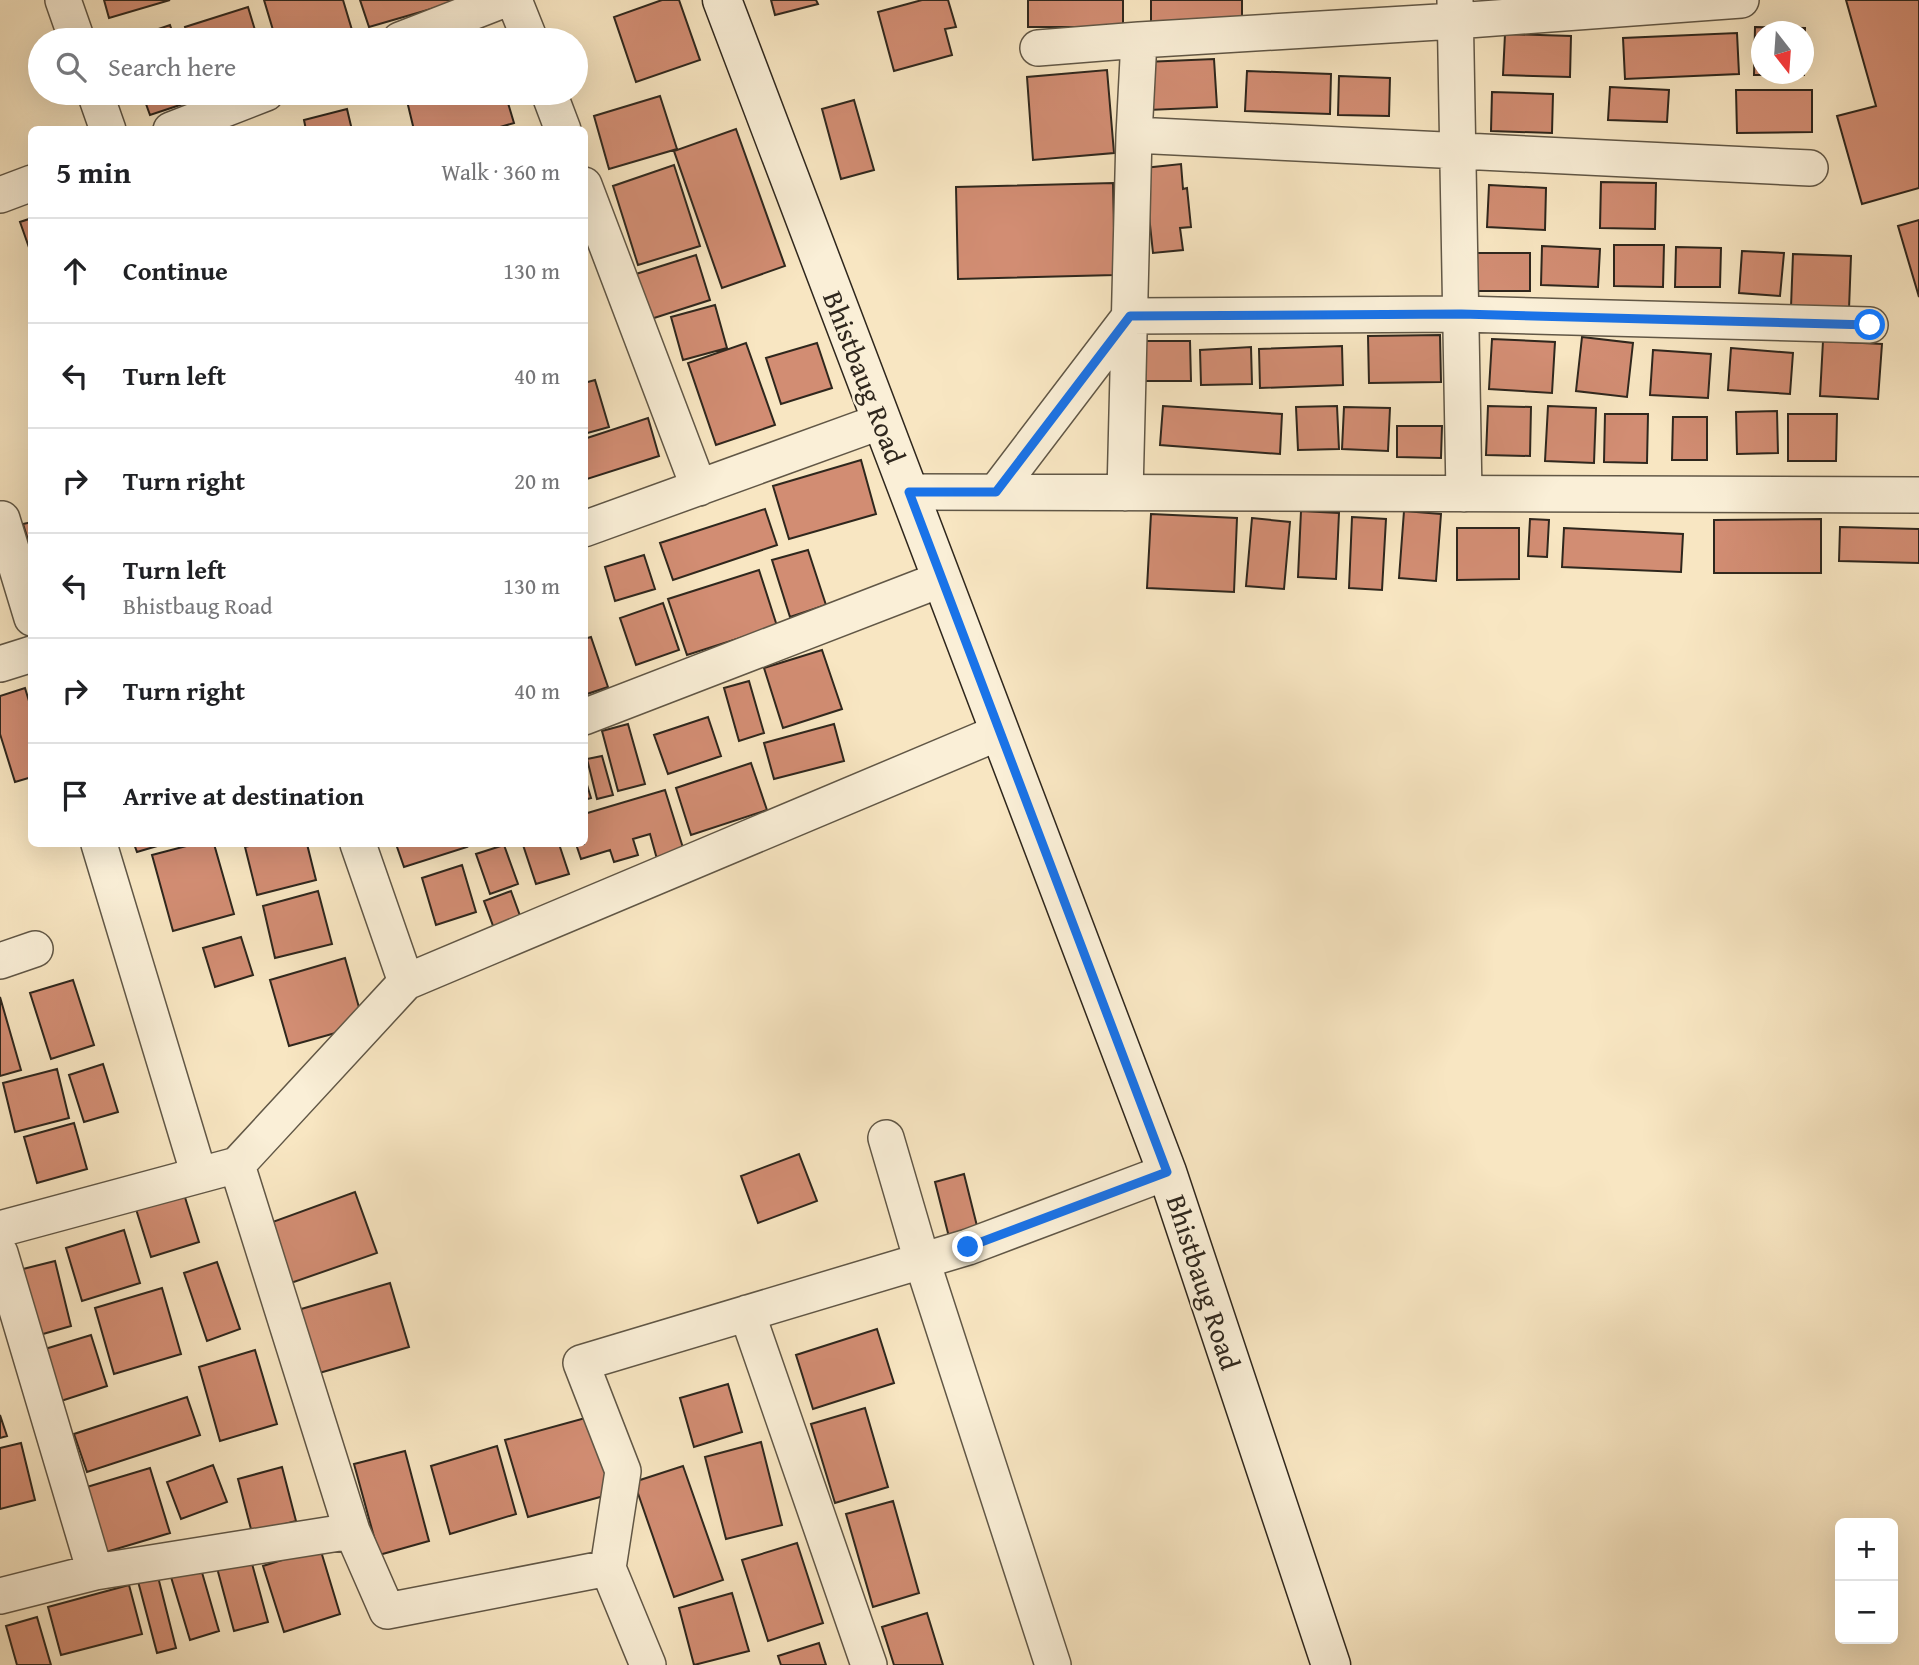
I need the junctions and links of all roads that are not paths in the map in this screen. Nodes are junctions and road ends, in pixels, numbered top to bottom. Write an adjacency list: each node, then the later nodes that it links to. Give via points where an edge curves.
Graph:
1 (63, 0): 7 (street)
2 (503, 0): 8 (street)
3 (514, 0): 9 (street)
4 (722, 0): 27 (street, Bhistbaug Road)
5 (1741, 0): 6 (street)
6 (1455, 11): 10 (street); 19 (street)
7 (73, 28)
8 (431, 28)
9 (525, 28)
10 (1139, 40): 11 (street); 18 (street)
11 (1038, 47)
12 (99, 105): 15 (street)
13 (236, 105): 16 (street)
14 (554, 105): 17 (street)
15 (107, 126)
16 (182, 126)
17 (562, 126)
18 (1134, 135): 19 (street); 25 (street)
19 (1458, 150): 20 (street); 24 (street)
20 (1810, 168)
21 (28, 184): 22 (street)
22 (0, 195)
23 (588, 196): 28 (street)
24 (1461, 314): 25 (street); 26 (street); 32 (street)
25 (1130, 316): 30 (street); 31 (street)
26 (1870, 325)
27 (882, 421): 28 (street); 29 (street, Bhistbaug Road)
28 (699, 488): 35 (street)
29 (909, 492): 30 (street); 36 (street, Bhistbaug Road)
30 (996, 492): 31 (street)
31 (1125, 493): 32 (street)
32 (1464, 494): 33 (street)
33 (1919, 495)
34 (2, 519): 37 (street)
35 (588, 528)
36 (942, 579): 40 (street); 41 (street, Bhistbaug Road)
37 (28, 605)
38 (28, 655): 39 (street)
39 (0, 664)
40 (588, 715)
41 (1000, 732): 46 (street); 49 (street, Bhistbaug Road)
42 (100, 847): 50 (street)
43 (359, 847): 46 (street)
44 (35, 949): 45 (street)
45 (0, 961)
46 (406, 982): 48 (street)
47 (886, 1138): 53 (street)
48 (237, 1164): 50 (street); 55 (street)
49 (1167, 1172): 53 (street); 62 (street, Bhistbaug Road)
50 (199, 1175): 51 (street)
51 (0, 1228)
52 (0, 1253): 57 (street)
53 (922, 1261): 54 (street); 61 (street)
54 (747, 1313): 56 (street, via 581,1363 623,1471); 60 (street)
55 (352, 1531): 56 (street, via 387,1611); 57 (street)
56 (608, 1567): 59 (street)
57 (95, 1572): 58 (street)
58 (0, 1596)
59 (648, 1665)
60 (869, 1665)
61 (1053, 1665)
62 (1331, 1665)

